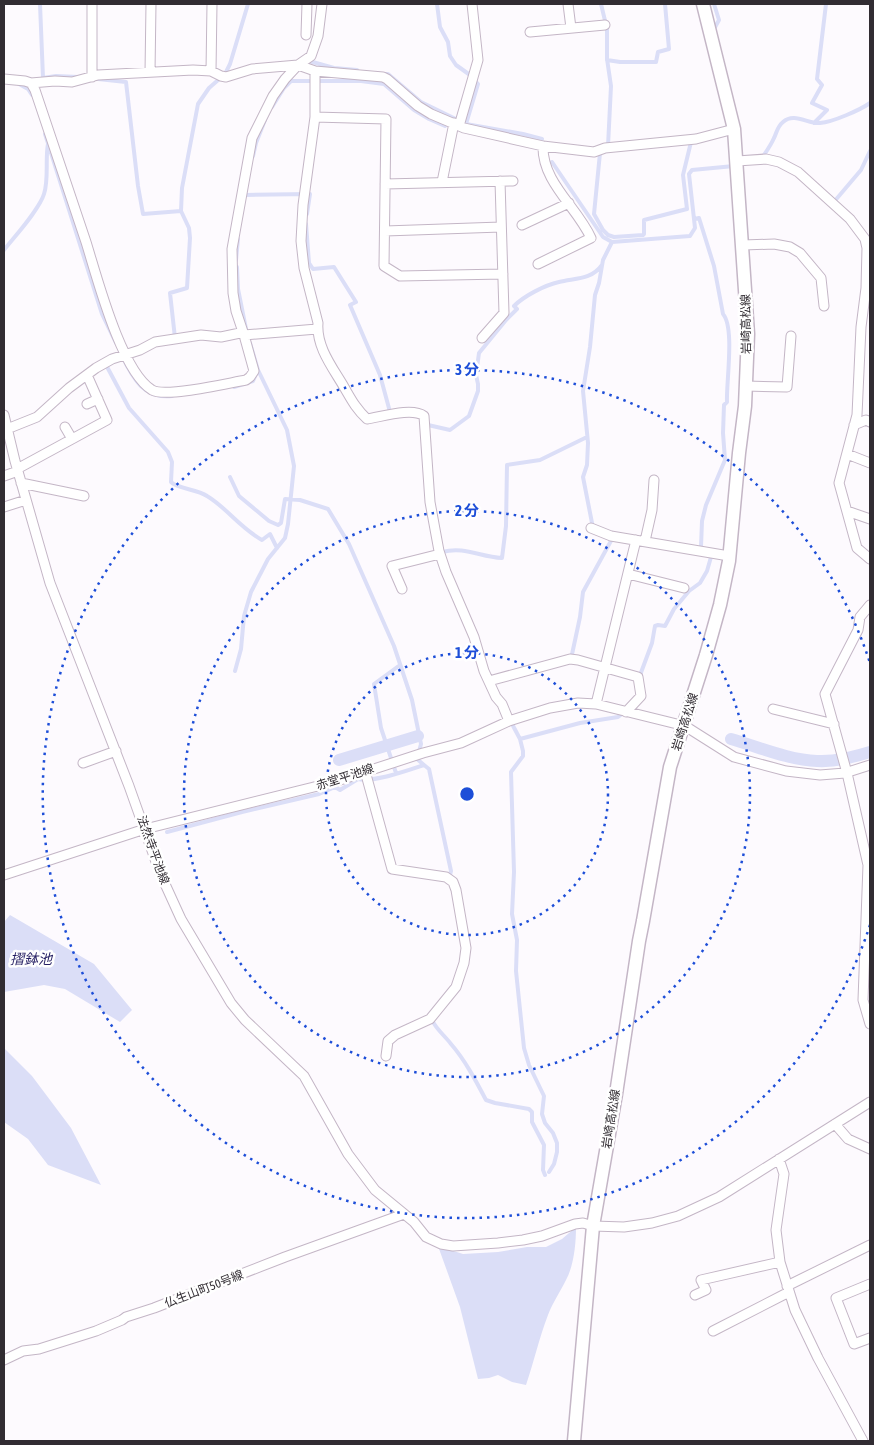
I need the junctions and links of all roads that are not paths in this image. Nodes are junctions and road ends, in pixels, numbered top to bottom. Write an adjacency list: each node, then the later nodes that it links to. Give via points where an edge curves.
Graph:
1 (92, 4): 17 (street)
2 (151, 4): 16 (street)
3 (212, 4): 14 (street)
4 (307, 4): 12 (street)
5 (322, 4): 13 (street, via 318,36 311,56)
6 (472, 4): 21 (street, via 478,60)
7 (568, 4): 10 (street)
8 (703, 4): 22 (main road, 岩崎高松線)
9 (605, 25): 10 (street)
10 (571, 28): 11 (street)
11 (530, 32)
12 (306, 35)
13 (298, 65): 14 (street, via 252,69 226,77); 15 (street); 39 (street, via 273,96 252,138 238,206 232,248 232,286)
14 (211, 71): 16 (street)
15 (315, 71): 20 (street); 21 (street, via 387,79 418,106)
16 (150, 72): 17 (street)
17 (92, 78): 19 (street)
18 (4, 79): 19 (street)
19 (31, 83): 42 (street)
20 (315, 117): 28 (street, via 386,118); 38 (street, via 301,241)
21 (456, 125): 23 (street); 27 (street)
22 (734, 129): 23 (street, via 696,140 605,148 594,152); 24 (main road, 岩崎高松線)
23 (543, 146): 29 (street, via 543,161 549,175)
24 (737, 161): 33 (main road, 岩崎高松線); 36 (street, via 766,159 779,162 798,172 850,219 865,239)
25 (500, 181): 26 (street); 27 (street); 31 (street)
26 (513, 181)
27 (442, 182): 28 (street)
28 (386, 184): 32 (street)
29 (569, 202): 30 (street); 34 (street, via 591,238)
30 (522, 225)
31 (501, 227): 32 (street); 35 (street)
32 (384, 230): 35 (street, via 384,266 400,276)
33 (743, 245): 37 (street, via 774,244 800,253 821,278); 44 (main road, 岩崎高松線, via 748,334)
34 (538, 264)
35 (502, 274): 41 (street, via 504,313)
36 (868, 289): 49 (street, via 860,327)
37 (824, 306)
38 (317, 329): 39 (street); 66 (street, via 327,360 354,406 365,417 419,413 424,416 430,502)
39 (244, 335): 42 (street, via 201,335 155,342); 42 (street, via 254,370 250,377 193,389 154,391 135,372)
40 (791, 336): 44 (street, via 787,386)
41 (482, 338)
42 (125, 354): 43 (street)
43 (87, 375): 45 (street); 51 (street, via 37,417)
44 (746, 386): 67 (main road, 岩崎高松線)
45 (98, 399): 46 (street); 52 (street, via 108,420)
46 (86, 404)
47 (4, 415): 51 (street, 法然寺平池線)
48 (870, 422): 49 (street, via 866,420)
49 (854, 425): 53 (street)
50 (66, 427): 52 (street)
51 (7, 430): 55 (street, 法然寺平池線)
52 (72, 439): 55 (street)
53 (847, 454): 54 (street); 62 (street, via 839,483)
54 (870, 463)
55 (18, 470): 56 (street); 58 (street, 法然寺平池線)
56 (4, 476)
57 (654, 480): 65 (street, via 652,510)
58 (21, 483): 59 (street); 60 (street, 法然寺平池線)
59 (84, 496)
60 (26, 500): 61 (street); 81 (street, 法然寺平池線, via 50,583)
61 (4, 508)
62 (847, 511): 63 (street); 68 (street, via 857,548)
63 (870, 519)
64 (590, 528): 65 (street, via 611,536)
65 (640, 540): 67 (street); 69 (street)
66 (440, 554): 71 (street, via 392,566); 74 (street)
67 (729, 556): 80 (main road, 岩崎高松線, via 720,605)
68 (870, 559)
69 (628, 574): 70 (street); 73 (street)
70 (684, 588)
71 (402, 589)
72 (870, 605): 79 (street, via 860,616 858,630 825,694)
73 (606, 668): 74 (street, via 570,659); 75 (street); 77 (street, via 638,677 640,696)
74 (489, 681): 78 (street)
75 (596, 704): 77 (street, 赤堂平池線); 78 (street, 赤堂平池線, via 578,703 550,708)
76 (773, 709): 79 (street)
77 (626, 712): 80 (street, 赤堂平池線)
78 (509, 721): 85 (street, 赤堂平池線, via 461,743)
79 (834, 724): 83 (street)
80 (685, 726): 83 (street, via 734,757 786,771 820,775); 95 (main road, 岩崎高松線, via 670,767 638,941)
81 (116, 751): 82 (street); 86 (street, 法然寺平池線)
82 (83, 763)
83 (845, 764): 84 (street); 88 (street, via 868,865 862,1000)
84 (870, 765)
85 (365, 771): 86 (street, 赤堂平池線, via 304,790); 89 (street, via 392,869 446,877 453,882 466,948 456,987 430,1018 395,1035 388,1042)
86 (145, 829): 87 (street, 赤堂平池線); 94 (street, 法然寺平池線, via 181,919 231,1003 304,1076 348,1154 375,1190)
87 (4, 875)
88 (870, 1024)
89 (386, 1056)
90 (870, 1102): 91 (street, 法然寺平池線)
91 (835, 1124): 92 (street, via 848,1139); 93 (street, 法然寺平池線)
92 (870, 1149)
93 (779, 1159): 95 (street, 法然寺平池線, via 719,1197 678,1216 624,1227); 97 (street, via 784,1174 776,1230)
94 (404, 1214): 95 (street, 法然寺平池線, via 426,1237 453,1246 523,1240 575,1224); 103 (street, 仏生山町50号線, via 96,1331 23,1351)
95 (593, 1226): 104 (main road, 岩崎高松線)
96 (870, 1245): 99 (street)
97 (780, 1262): 99 (street); 100 (street, via 701,1280 706,1290)
98 (870, 1284): 102 (street, via 836,1298 854,1344)
99 (788, 1289): 101 (street); 105 (street, via 818,1358)
100 (695, 1295)
101 (713, 1331)
102 (870, 1338)
103 (4, 1360)
104 (574, 1441)
105 (863, 1441)

